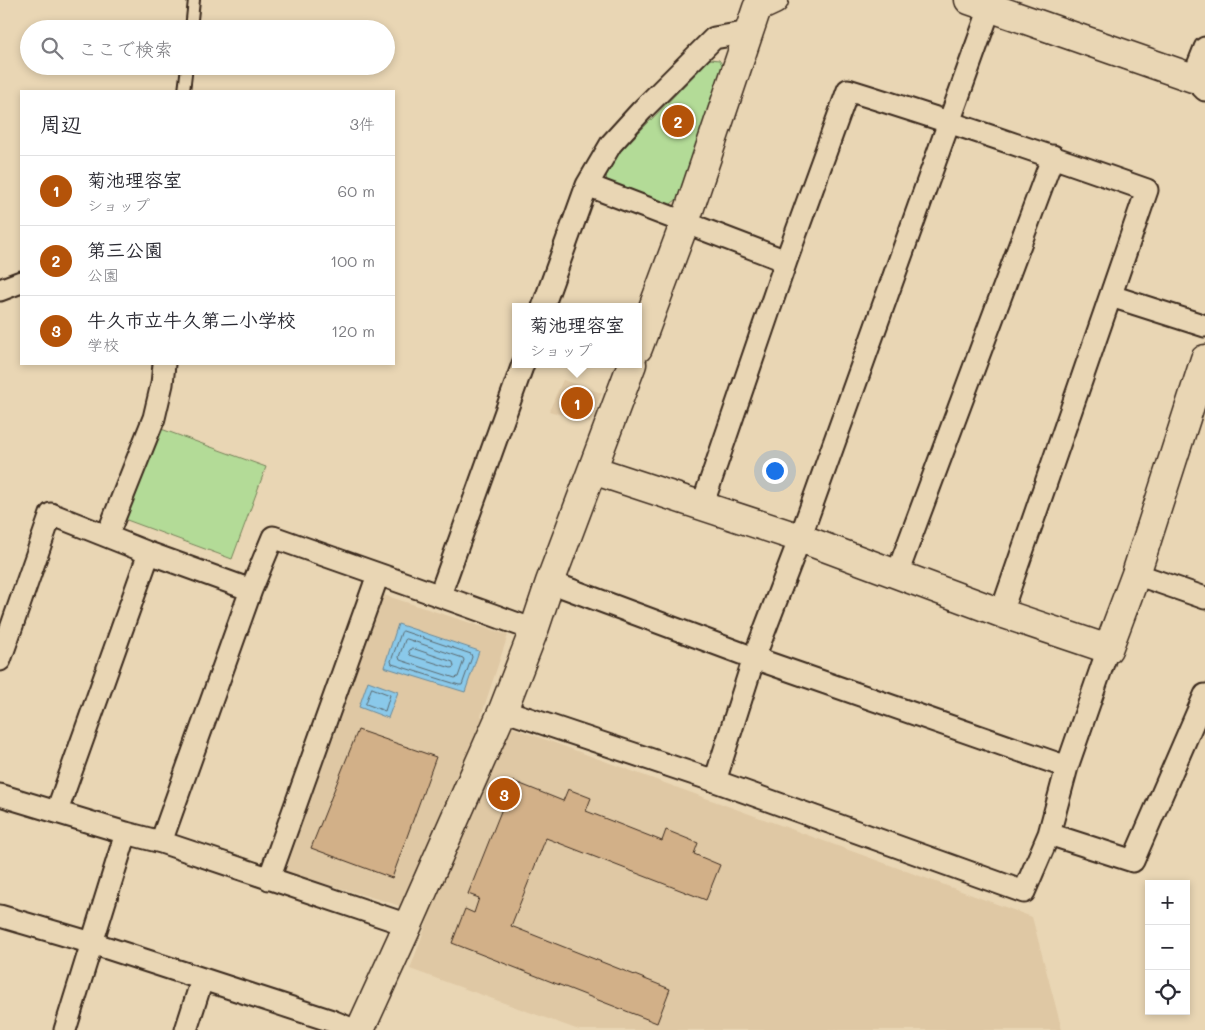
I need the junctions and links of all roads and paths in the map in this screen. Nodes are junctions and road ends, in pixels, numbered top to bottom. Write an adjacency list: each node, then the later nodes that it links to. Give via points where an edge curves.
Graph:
1 (194, 0): 4 (lane)
2 (774, 0): 5 (street, via 757,8)
3 (979, 4): 8 (street); 10 (street)
4 (192, 20)
5 (749, 32): 12 (street, via 714,38 611,144); 13 (street)
6 (1205, 48): 8 (street)
7 (186, 75): 9 (lane)
8 (1199, 84)
9 (184, 90)
10 (949, 121): 11 (street); 14 (street, via 848,90); 28 (street)
11 (1053, 156): 17 (street, via 1147,190); 30 (street)
12 (587, 185): 13 (street); 18 (street)
13 (685, 222): 14 (street); 20 (street)
14 (786, 261): 26 (street)
15 (20, 282): 16 (street)
16 (0, 290)
17 (1111, 296): 19 (street); 37 (street)
18 (545, 303)
19 (1205, 326)
20 (642, 337)
21 (1205, 359): 31 (street)
22 (164, 365): 27 (street, via 154,418)
23 (522, 368): 35 (street)
24 (631, 368): 25 (street)
25 (593, 470): 26 (street); 33 (street)
26 (702, 506): 28 (street)
27 (107, 536): 29 (street); 41 (street, via 51,514)
28 (800, 538): 30 (street); 40 (street)
29 (149, 553): 34 (street); 47 (street)
30 (897, 574): 37 (street)
31 (1136, 574): 36 (street); 39 (street)
32 (378, 575): 34 (street, via 273,537); 35 (street); 51 (street)
33 (550, 582): 38 (street); 40 (street)
34 (251, 590): 50 (street)
35 (440, 594): 38 (street)
36 (1205, 598)
37 (1001, 613): 39 (street)
38 (534, 630): 43 (street)
39 (1108, 649): 44 (street)
40 (754, 658): 44 (street); 45 (street)
41 (0, 660)
42 (1205, 695): 49 (street, via 1133,861)
43 (503, 710): 45 (street); 53 (street)
44 (1067, 768): 49 (street)
45 (715, 780): 49 (street, via 1024,892)
46 (0, 795): 47 (street)
47 (57, 811): 48 (street)
48 (126, 833): 50 (street); 54 (street)
49 (1049, 834)
50 (161, 842): 51 (street)
51 (269, 879): 53 (street)
52 (0, 916): 54 (street)
53 (408, 925): 59 (street)
54 (92, 943): 55 (street); 56 (street)
55 (202, 980): 57 (street); 58 (street)
56 (64, 1030)
57 (186, 1030)
58 (354, 1030)
59 (360, 1030)

